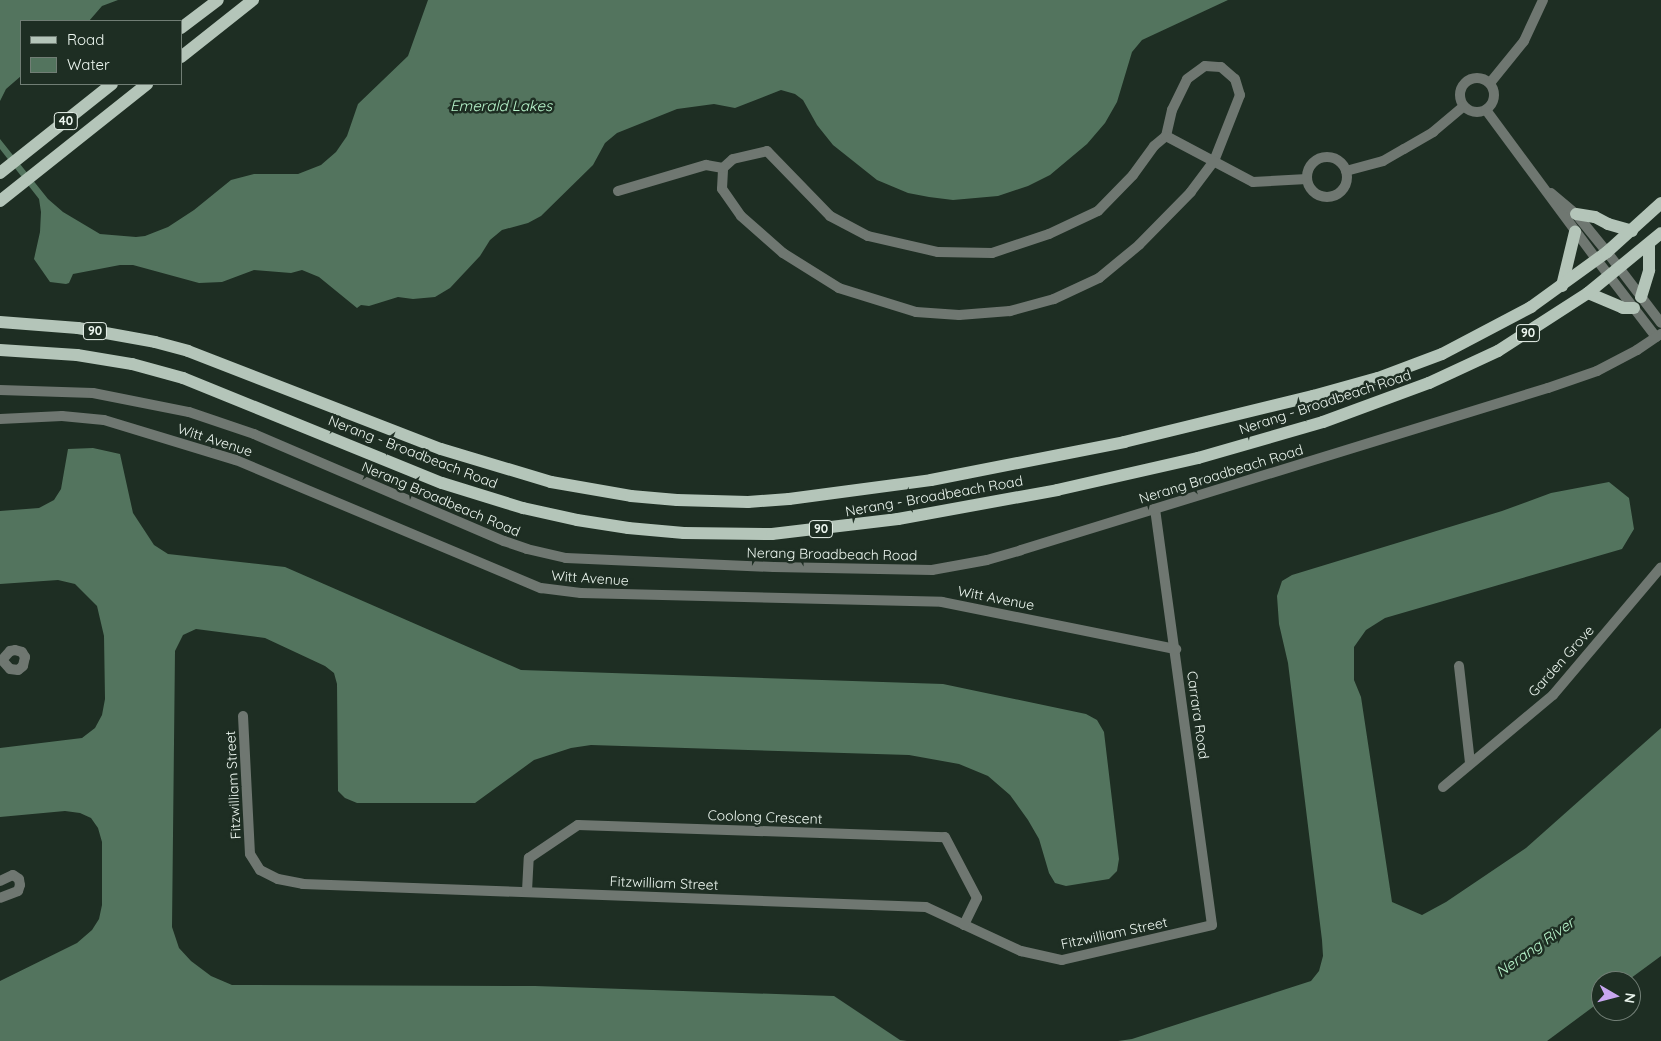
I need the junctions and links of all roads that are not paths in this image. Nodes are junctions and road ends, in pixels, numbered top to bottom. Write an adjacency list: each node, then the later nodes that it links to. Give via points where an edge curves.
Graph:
1 (218, 0): 4 (main road)
2 (253, 0): 5 (main road)
3 (1543, 0): 6 (street, via 1524,41)
4 (182, 27)
5 (182, 56)
6 (1490, 83): 9 (street, via 1480,78 1466,81 1460,94); 10 (street, via 1494,98)
7 (111, 85): 14 (main road, 40)
8 (146, 85): 19 (main road, 40)
9 (1464, 106): 10 (street, via 1474,112); 15 (street, via 1433,132 1404,150 1383,161)
10 (1486, 110): 17 (street)
11 (1166, 136): 12 (street); 12 (street, via 1172,110 1187,79 1205,66 1221,67 1235,79 1240,95); 13 (street, via 1098,211 1049,234 992,253 938,252 868,236 830,216 767,151 733,160)
12 (1214, 161): 13 (street, via 1191,192 1139,245 1099,278 1054,299 1010,311 959,315 916,312 839,288 782,253 741,216 722,189); 16 (street, via 1253,182)
13 (723, 168): 18 (street, via 706,165)
14 (2, 171)
15 (1346, 171): 16 (street, via 1338,160 1323,157 1311,164); 16 (street, via 1345,186 1340,192 1327,197 1314,192)
16 (1307, 179)
17 (1546, 190): 21 (street); 23 (street)
18 (618, 191)
19 (0, 200)
20 (1661, 203): 22 (main road, Nerang - Broadbeach Road / 90)
21 (1576, 214): 22 (main road, via 1595,217); 26 (street)
22 (1632, 231): 26 (main road, Nerang - Broadbeach Road / 90)
23 (1575, 232): 26 (street); 28 (main road)
24 (1661, 233): 25 (main road, Nerang - Broadbeach Road / 90)
25 (1649, 244): 27 (main road, Nerang - Broadbeach Road / 90); 30 (main road, via 1649,270)
26 (1602, 256): 27 (street, Nerang Broadbeach Road); 28 (main road, Nerang - Broadbeach Road / 90)
27 (1615, 273): 29 (main road, Nerang - Broadbeach Road / 90); 30 (street, Nerang Broadbeach Road); 31 (street, Nerang Broadbeach Road)
28 (1562, 286): 32 (main road, Nerang - Broadbeach Road / 90, via 1504,323 1449,350 1350,387 1124,442 977,472 825,496 748,502 631,496 551,482 441,449 188,351 78,328)
29 (1588, 293): 31 (main road, via 1623,308); 35 (main road, Nerang - Broadbeach Road / 90, via 1527,334 1464,367 1397,396 1282,435 1057,490 898,519 772,534 684,533 628,528 523,508 442,482 176,376 132,364 77,355)
30 (1641, 297): 33 (street, Nerang Broadbeach Road)
31 (1634, 308): 34 (street, Nerang Broadbeach Road)
32 (0, 322)
33 (1661, 323)
34 (1659, 336): 38 (street, Nerang Broadbeach Road, via 1620,360 1574,379)
35 (0, 350)
36 (0, 390): 38 (street, Nerang Broadbeach Road, via 93,393 189,412 254,434 504,541 548,555 586,560 932,570 987,560)
37 (0, 419): 40 (street, Witt Avenue, via 62,416 104,420 236,460 541,588 581,593 942,602)
38 (1155, 508): 40 (street, Carrara Road)
39 (1661, 567): 43 (street, Garden Grove, via 1553,695)
40 (1176, 649): 49 (street, Carrara Road)
41 (1459, 666): 43 (street)
42 (243, 716): 46 (street, Fitzwilliam Street, via 250,854 260,870 278,879 302,884)
43 (1470, 762): 44 (street, Garden Grove)
44 (1443, 787)
45 (0, 881): 47 (street, via 13,875 19,879 20,885 18,891)
46 (527, 891): 48 (street, Fitzwilliam Street, via 926,907); 48 (street, Coolong Crescent, via 528,858 578,825 946,837 977,898)
47 (0, 898)
48 (964, 925): 49 (street, Fitzwilliam Street, via 1021,952 1062,960)
49 (1212, 925)

